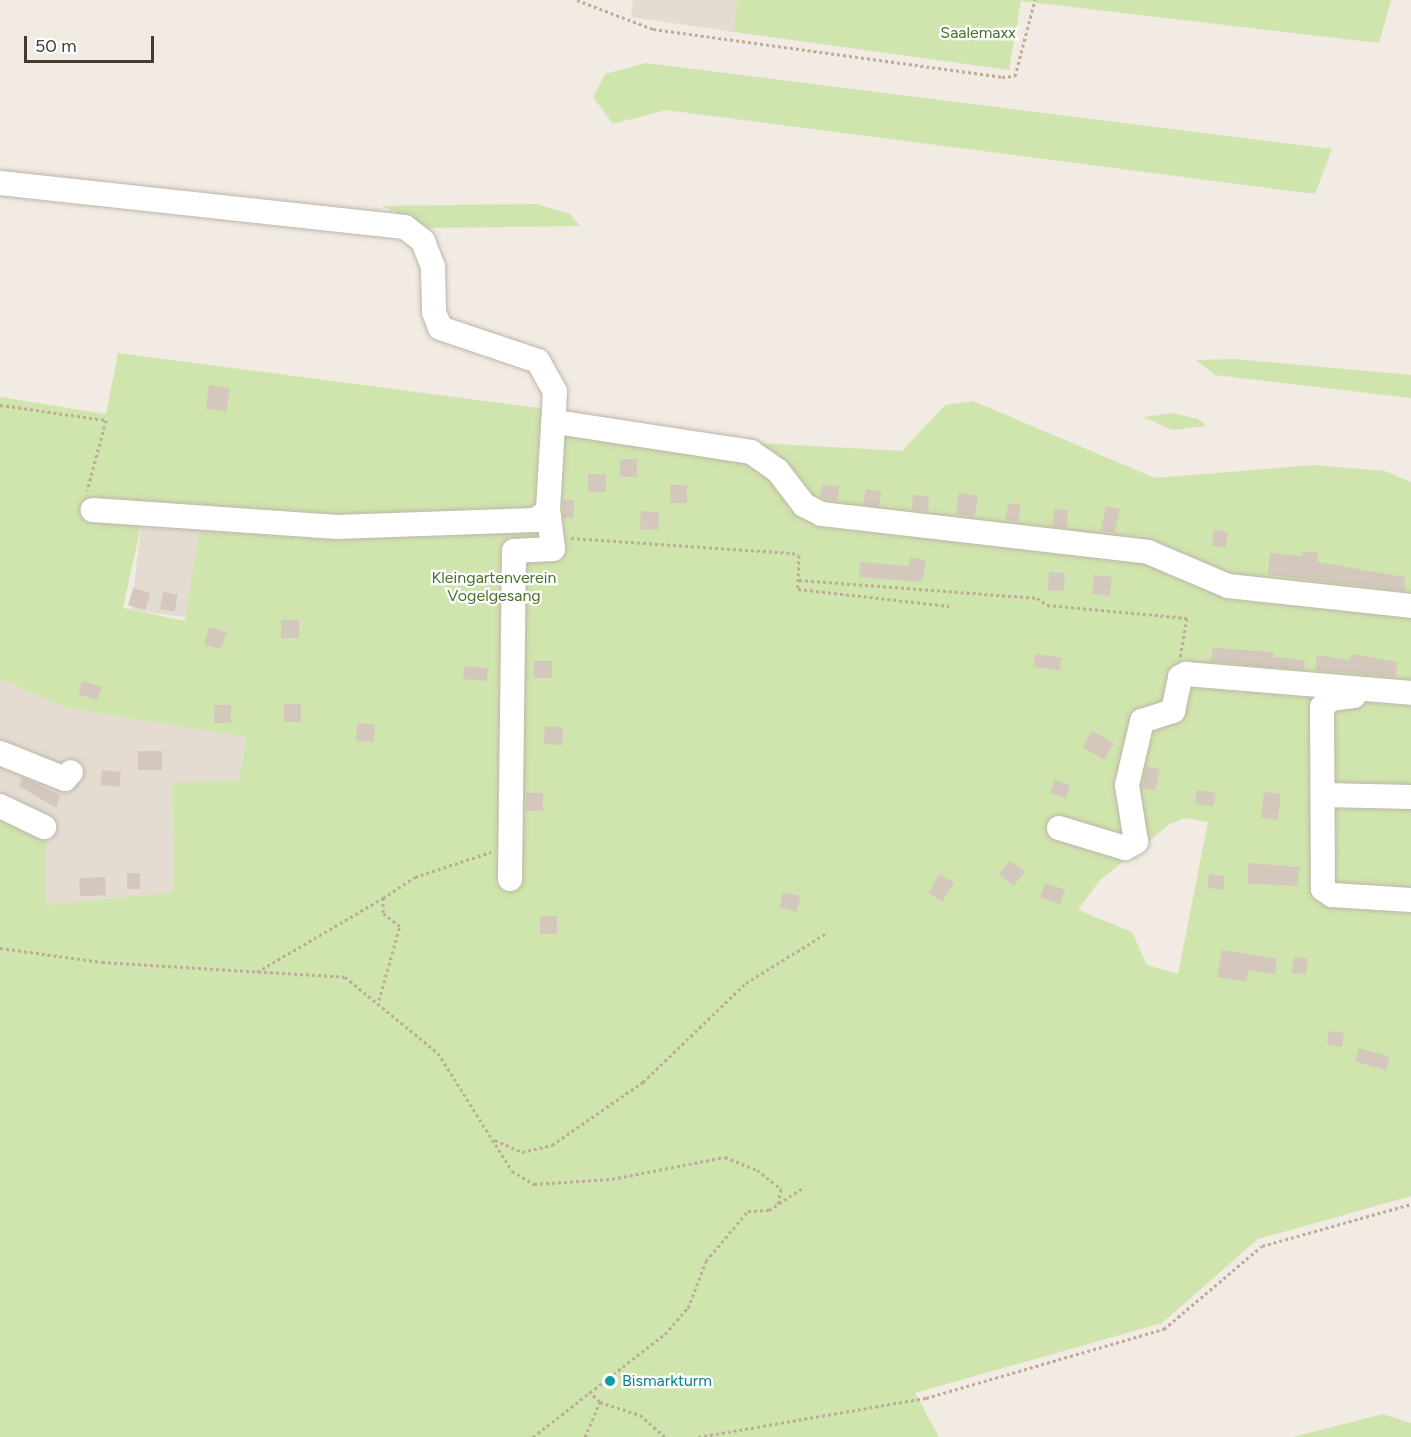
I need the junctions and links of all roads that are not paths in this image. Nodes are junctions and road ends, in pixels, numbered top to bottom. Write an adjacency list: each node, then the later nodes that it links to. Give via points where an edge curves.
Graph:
1 (0, 183): 2 (lane, via 405,227 423,241 434,267 434,312 440,328 538,362 555,392)
2 (556, 422): 4 (lane); 5 (lane, via 751,452 778,471 804,505 822,514 1148,552 1228,586)
3 (93, 510): 4 (lane, via 337,527 535,520)
4 (548, 511): 15 (lane, via 553,549 514,550)
5 (1411, 606)
6 (1381, 693): 7 (lane); 10 (lane, via 1331,699 1322,707); 14 (lane, via 1186,674 1180,677 1173,711 1142,721 1127,785 1136,842 1125,848)
7 (1411, 693)
8 (0, 753): 9 (lane, via 65,779)
9 (71, 772)
10 (1325, 795): 11 (lane); 16 (lane, via 1323,889 1332,895)
11 (1411, 797)
12 (0, 806): 13 (lane)
13 (44, 827)
14 (1059, 828)
15 (510, 879)
16 (1411, 900)

